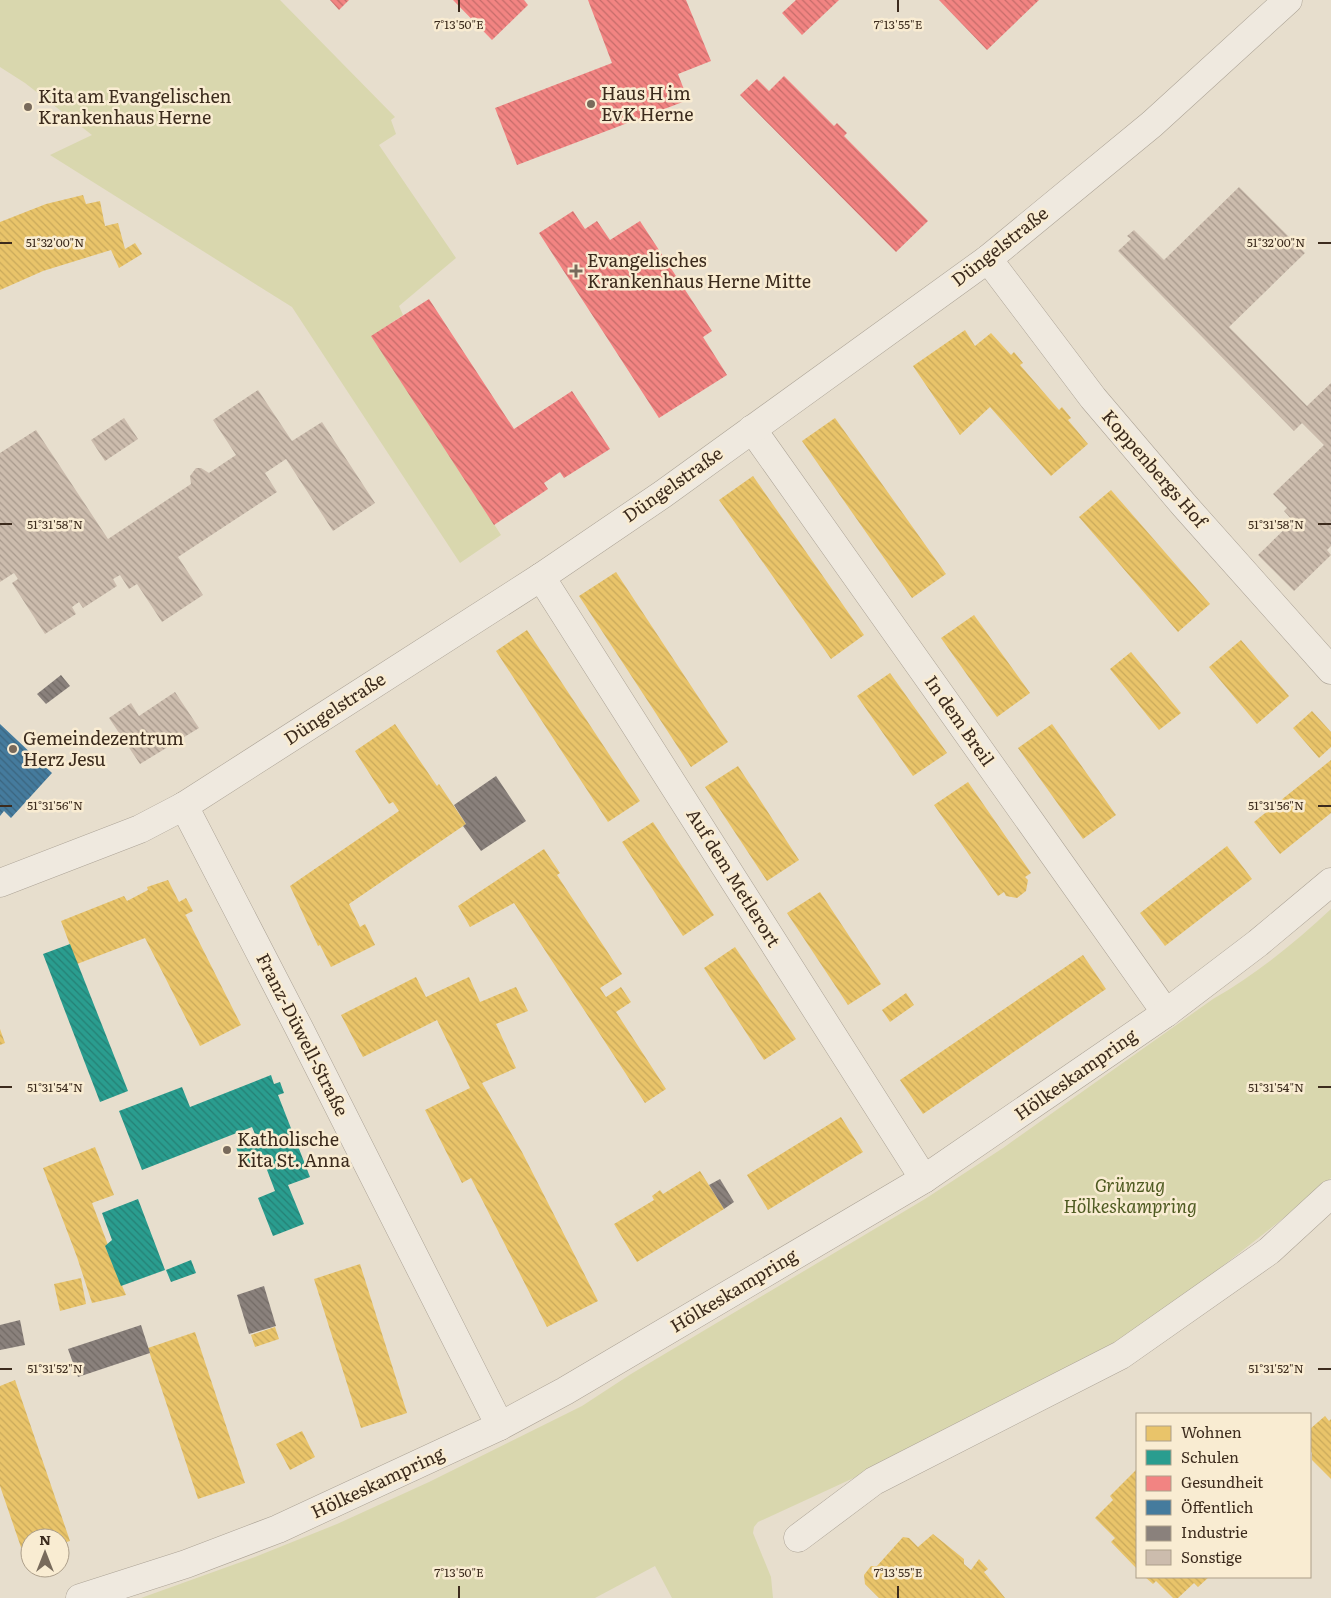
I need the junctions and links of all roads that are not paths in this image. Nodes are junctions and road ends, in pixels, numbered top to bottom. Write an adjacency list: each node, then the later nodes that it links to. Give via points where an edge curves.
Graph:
1 (1288, 0): 2 (street, Düngelstraße, via 1152,124)
2 (988, 258): 3 (street, Düngelstraße); 5 (street, Koppenbergs Hof, via 1093,398)
3 (752, 429): 4 (street, Düngelstraße); 9 (street, In dem Breil)
4 (541, 577): 6 (street, Düngelstraße); 10 (street, Auf dem Metlerort)
5 (1331, 670)
6 (184, 806): 8 (street, Düngelstraße, via 140,829); 12 (street, Franz-Düwell-Straße)
7 (1331, 882): 9 (street, Hölkeskampring)
8 (0, 884)
9 (1166, 1013): 10 (street, Hölkeskampring)
10 (924, 1179): 12 (street, Hölkeskampring)
11 (1331, 1194): 13 (street, via 1268,1251 1121,1355 874,1481)
12 (500, 1426): 14 (street, Hölkeskampring, via 278,1529)
13 (798, 1538)
14 (87, 1597)

